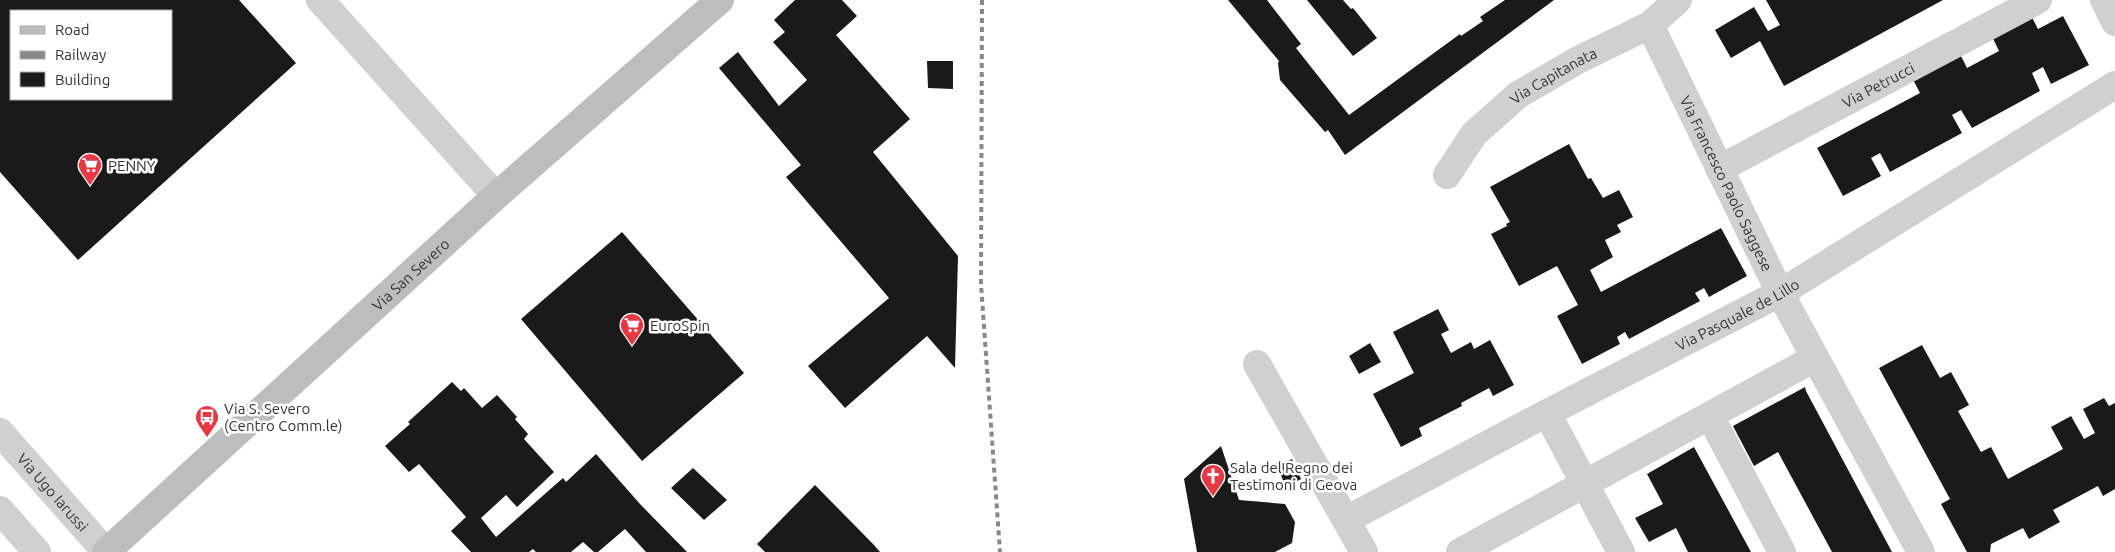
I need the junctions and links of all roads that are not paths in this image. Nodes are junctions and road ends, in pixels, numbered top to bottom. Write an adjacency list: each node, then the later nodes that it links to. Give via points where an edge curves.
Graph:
1 (320, 0): 11 (street)
2 (720, 0): 11 (main road, Via San Severo)
3 (1678, 0): 7 (street, Via Capitanata)
4 (2038, 0): 9 (street, Via Petrucci)
5 (2104, 0): 6 (street)
6 (2115, 22)
7 (1650, 25): 9 (street, Via Francesco Paolo Saggese); 10 (street, Via Capitanata, via 1578,60 1518,95 1474,134)
8 (2115, 85): 12 (street, Via Pasquale de Lillo)
9 (1719, 169): 12 (street, Via Francesco Paolo Saggese)
10 (1447, 175)
11 (496, 196): 22 (main road, Via San Severo)
12 (1780, 293): 13 (street, Via Francesco Paolo Saggese); 15 (street, Via Pasquale de Lillo)
13 (1814, 358): 16 (street); 27 (street, Via Francesco Paolo Saggese)
14 (1256, 364): 20 (street)
15 (1547, 413): 18 (street); 20 (street, Via Pasquale de Lillo)
16 (1710, 416): 18 (street); 26 (street)
17 (0, 432): 22 (street, Via Ugo Iarussi)
18 (1584, 484): 24 (street); 25 (street)
19 (0, 510): 21 (street)
20 (1346, 520): 23 (street)
21 (38, 552)
22 (106, 552)
23 (1364, 552)
24 (1460, 552)
25 (1621, 552)
26 (1782, 552)
27 (1921, 552)

